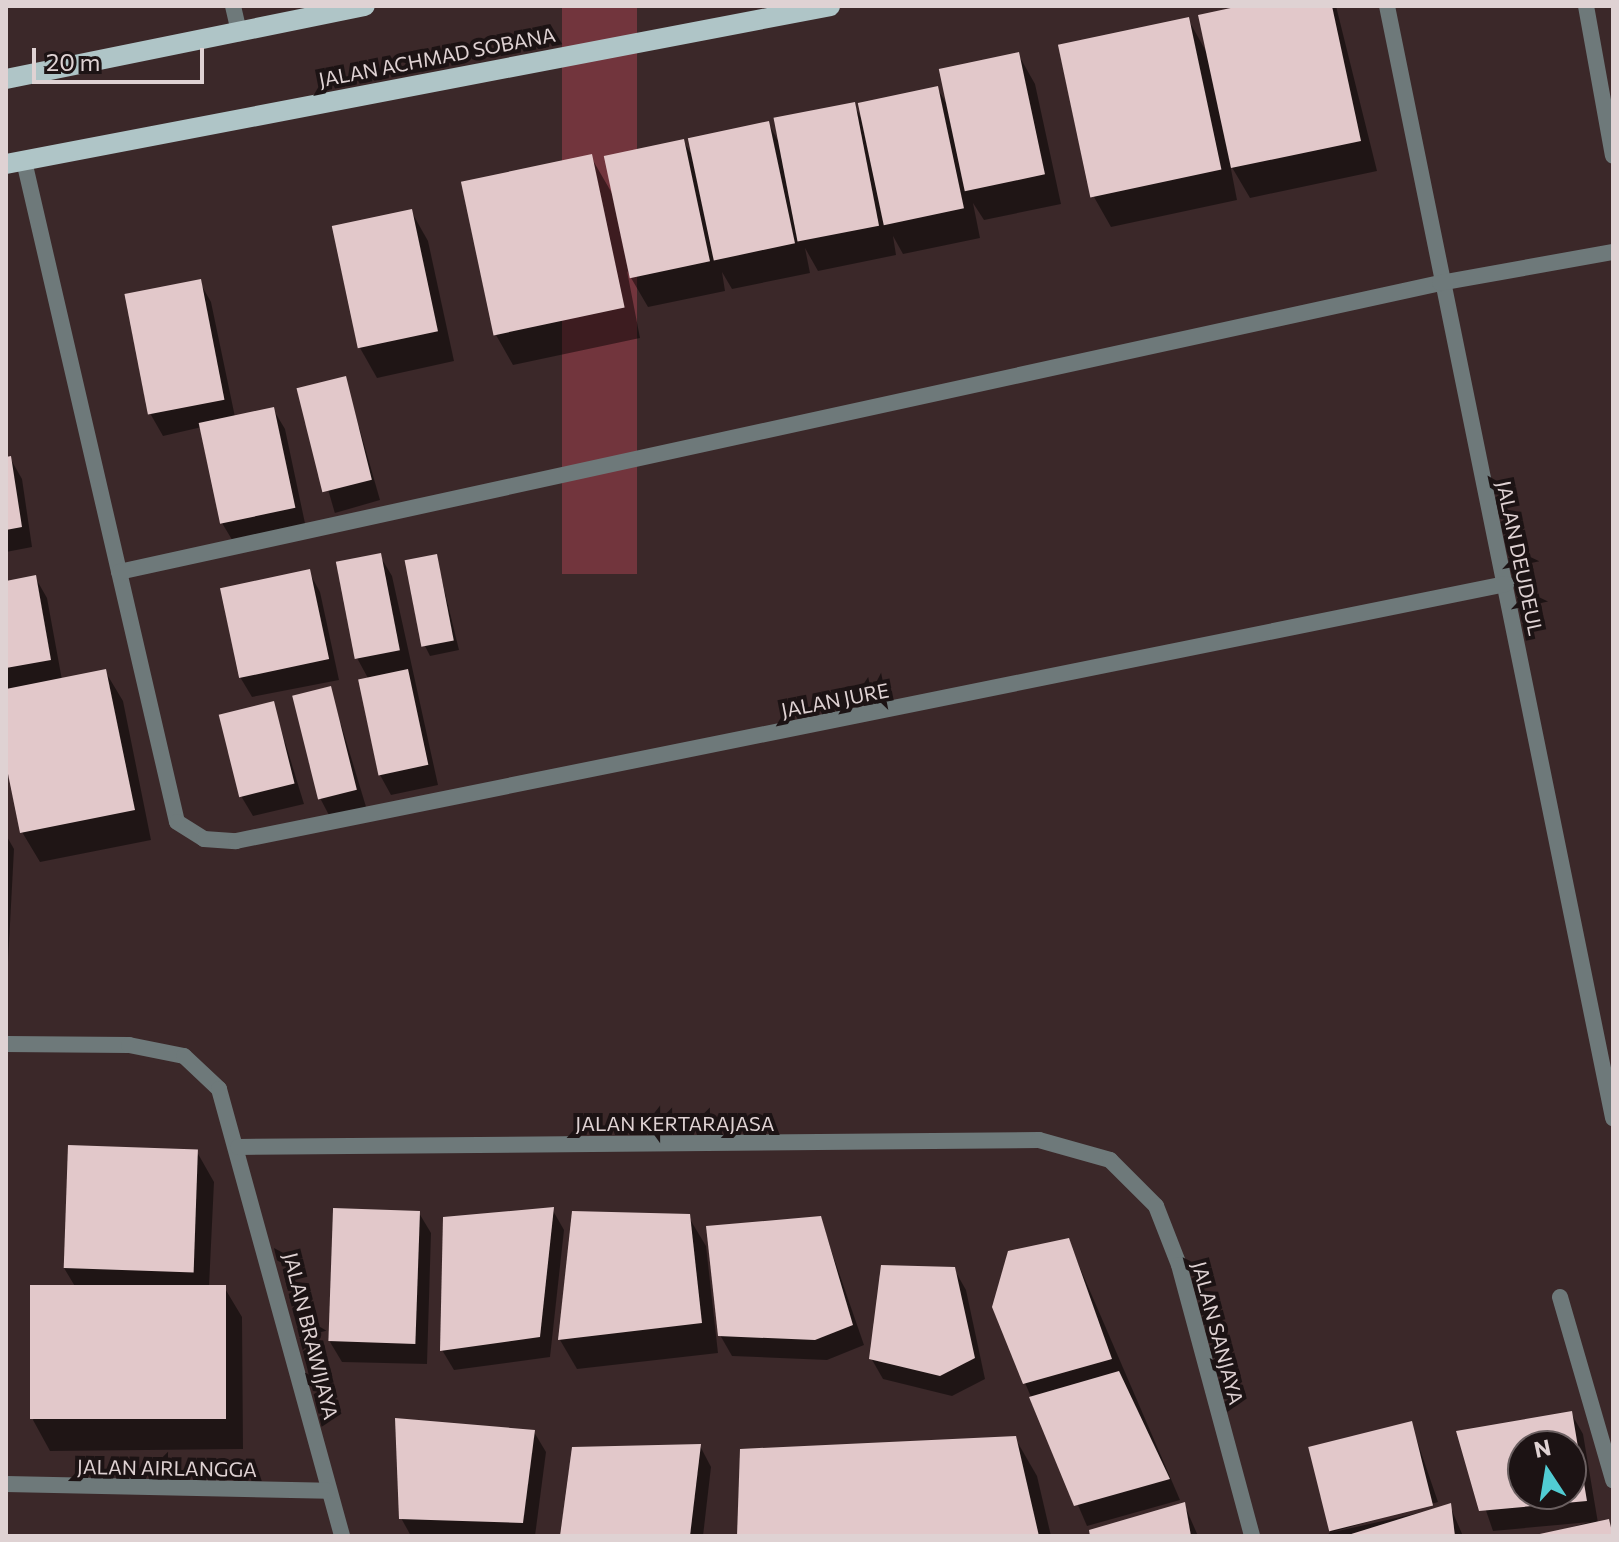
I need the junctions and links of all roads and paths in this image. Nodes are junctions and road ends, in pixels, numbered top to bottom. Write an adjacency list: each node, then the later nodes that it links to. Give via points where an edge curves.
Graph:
1 (233, 6): 6 (street)
2 (365, 6): 6 (main road)
3 (830, 6): 9 (main road, JALAN ACHMAD SOBANA)
4 (1387, 6): 11 (street, JALAN DEUDEUL)
5 (1586, 6): 8 (street)
6 (239, 33): 7 (main road)
7 (6, 79)
8 (1613, 156)
9 (15, 162): 12 (street)
10 (1613, 252): 11 (street)
11 (1440, 283): 12 (street); 13 (street, JALAN DEUDEUL)
12 (119, 572): 13 (street, JALAN JURE, via 177,822 204,839 236,841)
13 (1506, 584): 15 (street, JALAN DEUDEUL)
14 (6, 1044): 16 (street, JALAN BRAWIJAYA, via 129,1045 184,1056 219,1089)
15 (1613, 1118)
16 (238, 1147): 17 (street, JALAN KERTARAJASA, via 1039,1140); 21 (street, JALAN BRAWIJAYA, via 296,1348)
17 (1110, 1160): 23 (street, JALAN SANJAYA, via 1156,1206 1179,1265)
18 (1560, 1297): 19 (street)
19 (1613, 1480)
20 (6, 1484): 21 (street, JALAN AIRLANGGA)
21 (328, 1491): 22 (street, JALAN BRAWIJAYA)
22 (342, 1536)
23 (1252, 1536)

